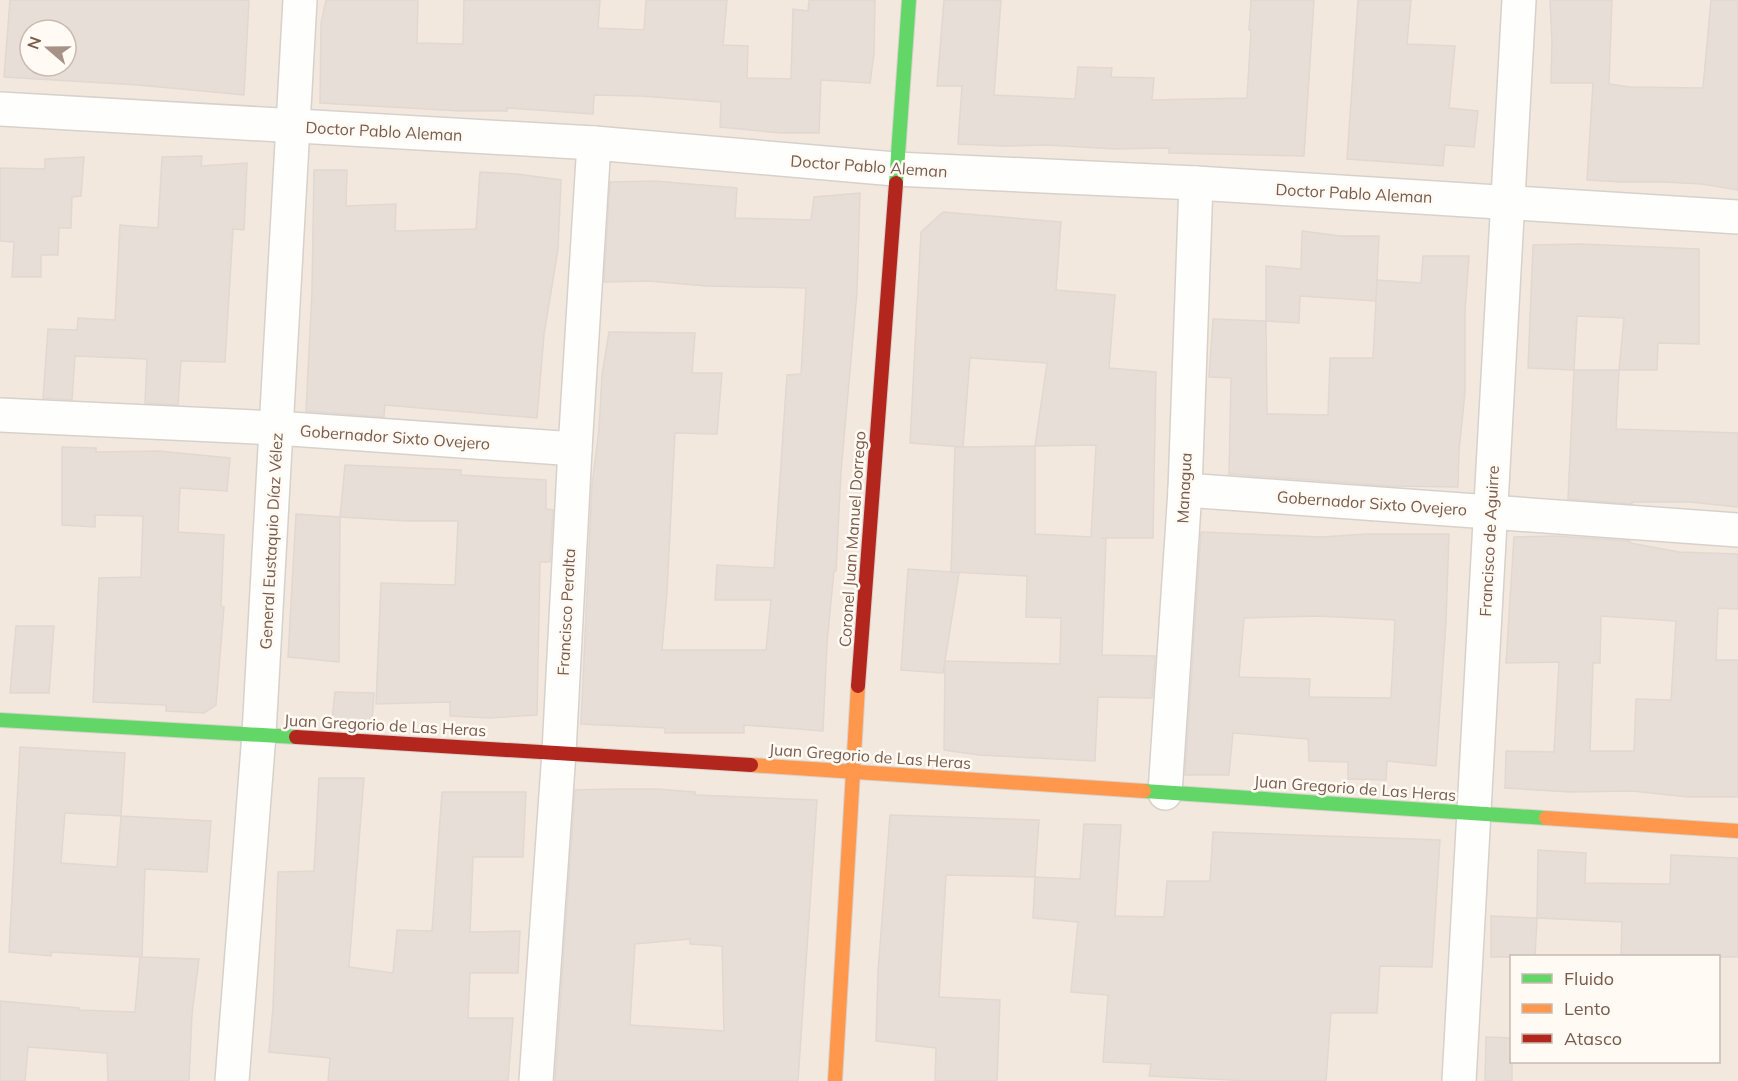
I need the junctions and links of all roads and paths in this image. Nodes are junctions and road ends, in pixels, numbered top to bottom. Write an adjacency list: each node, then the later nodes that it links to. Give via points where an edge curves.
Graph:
1 (300, 0): 5 (street, General Eustaquio Díaz Vélez)
2 (909, 0): 7 (street, Coronel Juan Manuel Dorrego)
3 (1519, 0): 9 (street, Francisco de Aguirre)
4 (0, 109): 5 (street, Doctor Pablo Aleman)
5 (294, 126): 6 (street, Doctor Pablo Aleman); 12 (street, General Eustaquio Díaz Vélez)
6 (594, 143): 7 (street, Doctor Pablo Aleman); 13 (street, Francisco Peralta)
7 (895, 169): 8 (street, Doctor Pablo Aleman); 20 (street, Coronel Juan Manuel Dorrego)
8 (1196, 183): 9 (street, Doctor Pablo Aleman); 14 (street, Managua)
9 (1506, 202): 10 (street, Doctor Pablo Aleman); 15 (street, Francisco de Aguirre)
10 (1738, 217)
11 (0, 415): 12 (street, Gobernador Sixto Ovejero)
12 (278, 428): 13 (street, Gobernador Sixto Ovejero); 18 (street, General Eustaquio Díaz Vélez)
13 (575, 449): 19 (street, Francisco Peralta)
14 (1185, 490): 15 (street, Gobernador Sixto Ovejero); 21 (street, Managua)
15 (1491, 512): 16 (street, Gobernador Sixto Ovejero); 22 (street, Francisco de Aguirre)
16 (1738, 530)
17 (0, 720): 18 (street, Juan Gregorio de Las Heras)
18 (259, 734): 19 (street, Juan Gregorio de Las Heras); 24 (street, General Eustaquio Díaz Vélez)
19 (559, 752): 20 (street, Juan Gregorio de Las Heras); 25 (street, Francisco Peralta)
20 (852, 772): 21 (street, Juan Gregorio de Las Heras); 26 (street, Coronel Juan Manuel Dorrego)
21 (1165, 793): 22 (street, Juan Gregorio de Las Heras)
22 (1475, 813): 23 (street, Juan Gregorio de Las Heras); 27 (street, Francisco de Aguirre)
23 (1738, 831)
24 (232, 1081)
25 (536, 1081)
26 (835, 1081)
27 (1459, 1081)

